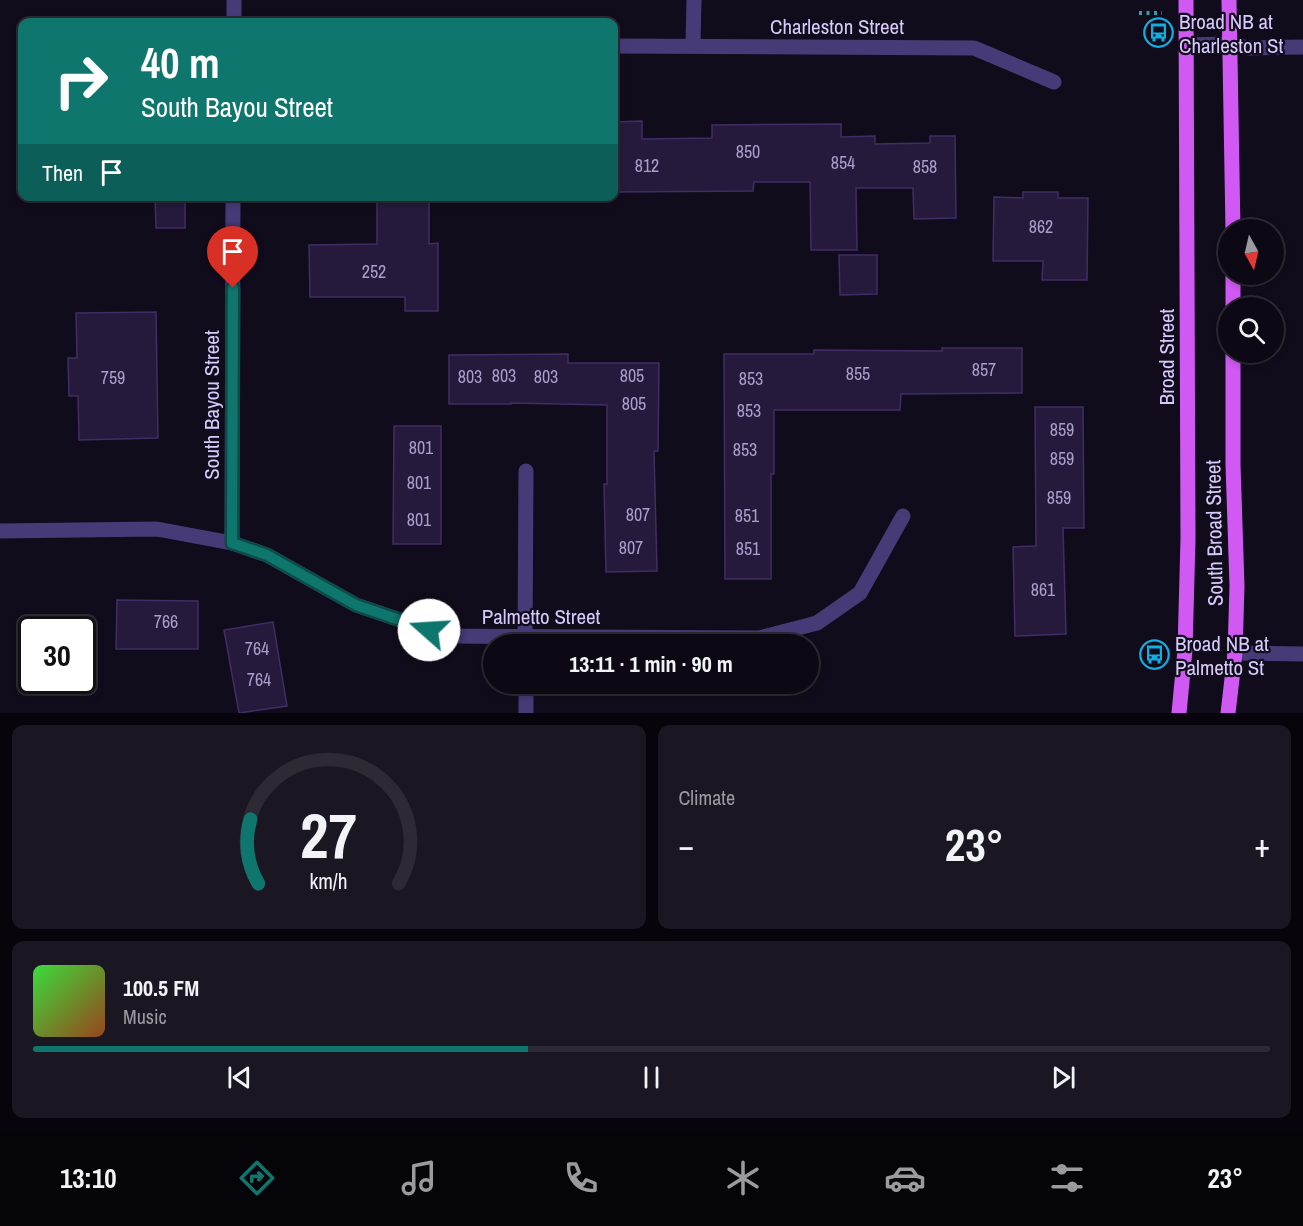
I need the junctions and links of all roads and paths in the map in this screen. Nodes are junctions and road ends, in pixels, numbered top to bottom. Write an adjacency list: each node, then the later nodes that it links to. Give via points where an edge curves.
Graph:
1 (234, 0): 7 (street)
2 (694, 0): 11 (street)
3 (1186, 0): 9 (main road, Broad Street)
4 (1230, 0): 8 (main road)
5 (1139, 13): 6 (path)
6 (1171, 13)
7 (234, 18)
8 (1229, 44): 9 (street); 12 (street, via 1249,48); 15 (main road)
9 (1186, 45): 28 (main road, Broad Street, via 1188,539)
10 (618, 46): 11 (street, Charleston Street)
11 (693, 46): 13 (street, Charleston Street, via 974,48)
12 (1303, 47)
13 (1054, 82)
14 (233, 201): 20 (street, South Bayou Street)
15 (1233, 219)
16 (1233, 363): 24 (main road, South Broad Street)
17 (526, 471): 21 (street)
18 (903, 516): 22 (street, Palmetto Street, via 860,593 817,623)
19 (0, 531): 20 (street, Palmetto Street, via 158,529)
20 (232, 543): 23 (street, Palmetto Street, via 267,555 356,605 448,636)
21 (525, 634)
22 (774, 634)
23 (483, 638)
24 (1235, 653): 25 (street); 29 (main road, South Broad Street)
25 (1303, 654)
26 (526, 694): 27 (street)
27 (526, 713)
28 (1179, 713)
29 (1228, 713)

